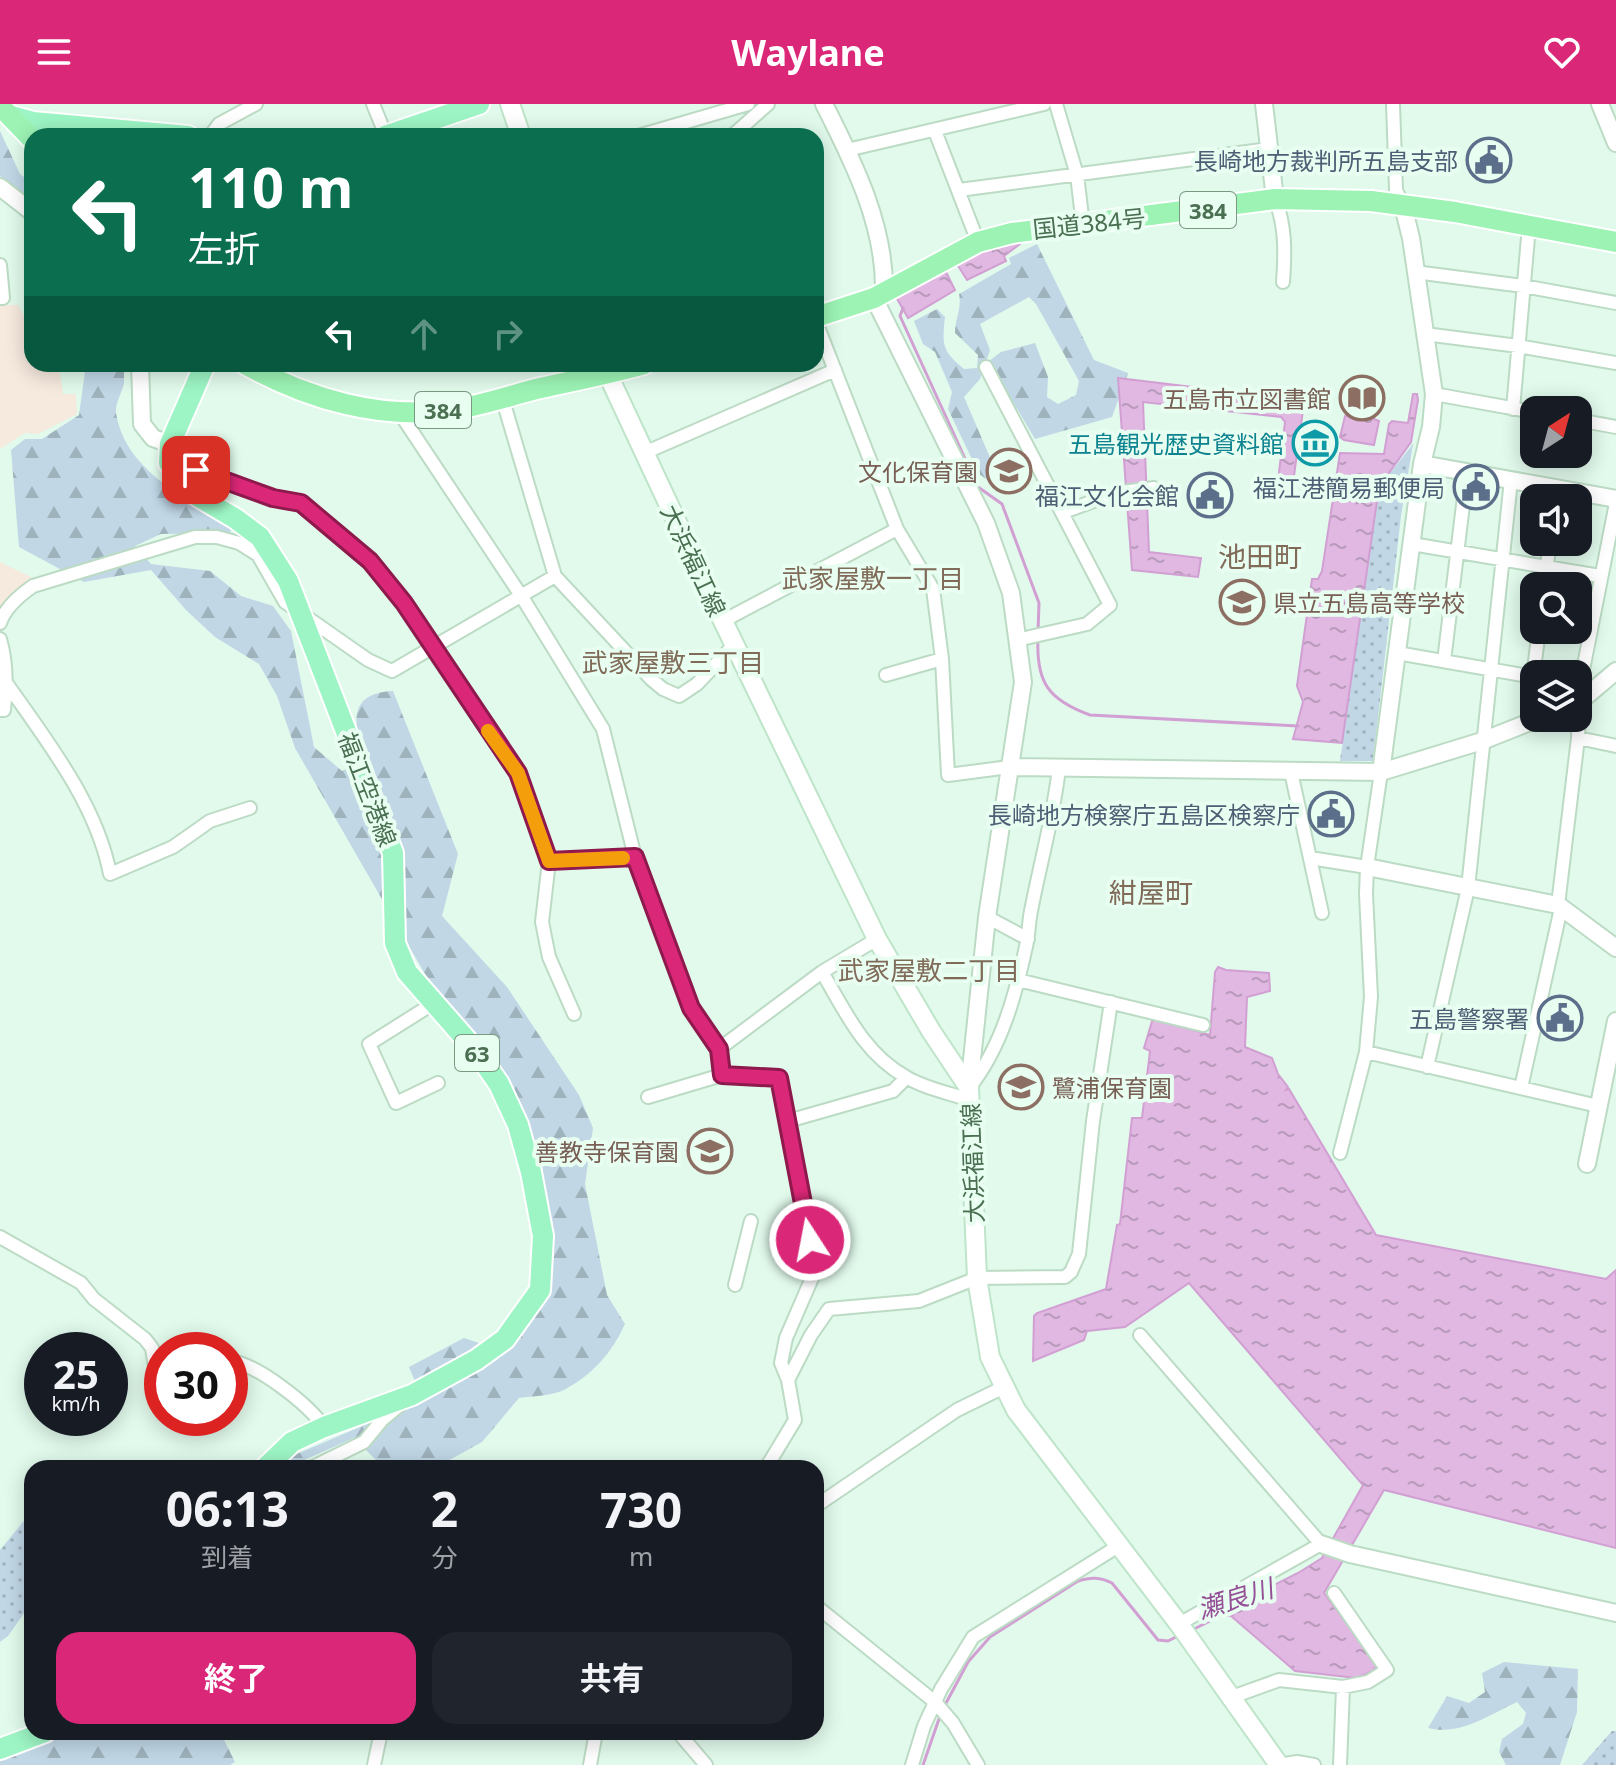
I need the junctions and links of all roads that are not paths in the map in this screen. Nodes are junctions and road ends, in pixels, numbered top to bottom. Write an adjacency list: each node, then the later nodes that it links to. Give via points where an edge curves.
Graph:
1 (256, 104): 15 (street)
2 (373, 104): 16 (street)
3 (479, 104): 17 (main road)
4 (510, 104): 18 (main road)
5 (748, 104): 19 (street)
6 (768, 104): 20 (street)
7 (824, 104): 25 (street)
8 (1044, 104): 22 (street)
9 (1056, 104): 26 (street)
10 (1264, 104): 24 (street)
11 (1393, 104): 31 (street, via 1396,190)
12 (1600, 104): 23 (street)
13 (4, 112): 14 (main road, via 33,122); 21 (highway)
14 (99, 128)
15 (216, 128)
16 (383, 128)
17 (409, 128)
18 (518, 128)
19 (666, 128)
20 (741, 128)
21 (24, 131)
22 (935, 131): 25 (street); 28 (street)
23 (1616, 143)
24 (1269, 149): 26 (street); 29 (street)
25 (847, 150): 40 (street, via 880,242 885,265)
26 (1077, 175): 28 (street); 32 (street)
27 (0, 187): 30 (street)
28 (959, 190): 34 (street)
29 (1275, 199): 31 (highway, 国道384号 / 384); 32 (highway, 国道384号 / 384); 38 (street, via 1285,252)
30 (24, 206)
31 (1403, 206): 33 (highway, 国道384号 / 384); 37 (street)
32 (1083, 225): 34 (highway, 国道384号 / 384, via 1037,228)
33 (1529, 226): 35 (highway, 国道384号 / 384); 39 (street)
34 (978, 242): 40 (highway, 国道384号 / 384)
35 (1616, 242)
36 (0, 265): 41 (street)
37 (1415, 272): 39 (street); 44 (street)
38 (1283, 282)
39 (1523, 286): 42 (street); 46 (street)
40 (879, 296): 43 (highway, 国道384号 / 384); 87 (street, via 986,523 1011,593)
41 (0, 298)
42 (1616, 303)
43 (824, 317)
44 (1425, 334): 46 (street); 55 (street)
45 (824, 341): 49 (street)
46 (1518, 346): 47 (street); 57 (street)
47 (1616, 363)
48 (986, 367): 71 (street)
49 (835, 370): 63 (street); 72 (street)
50 (140, 372): 62 (street, via 142,424 153,438)
51 (202, 372): 62 (main road)
52 (261, 372): 59 (highway, 384, via 333,402)
53 (594, 372): 56 (highway, 384)
54 (606, 372): 63 (main road, 大浜福江線)
55 (1434, 394): 57 (street); 64 (street)
56 (502, 397): 59 (highway, 384, via 453,410); 80 (street)
57 (1513, 409): 58 (street)
58 (1520, 410)
59 (399, 412): 82 (street)
60 (1592, 423): 61 (street)
61 (1616, 427)
62 (170, 444): 83 (main road, 福江空港線 / 63, via 169,463 189,491 260,537); 89 (street, via 186,453 196,470 301,503 370,561)
63 (644, 453): 84 (main road, 大浜福江線)
64 (1422, 464): 65 (street); 74 (street)
65 (1467, 472): 66 (street); 75 (street)
66 (1511, 480): 67 (street); 77 (street)
67 (1525, 484)
68 (1154, 488): 71 (street, via 1115,493)
69 (1592, 498): 70 (street)
70 (1616, 501): 73 (street)
71 (1064, 512): 87 (street, via 1110,605 1087,624)
72 (897, 529): 84 (street); 91 (street, via 933,589)
73 (1613, 532): 81 (street)
74 (1412, 544): 75 (street); 90 (street)
75 (1457, 552): 77 (street); 93 (street)
76 (1548, 556): 78 (street)
77 (1502, 559): 78 (street); 94 (street)
78 (1547, 567): 79 (street); 81 (street)
79 (1546, 572)
80 (555, 576): 82 (street); 88 (street, via 651,679 679,696)
81 (1600, 576): 92 (street)
82 (522, 597): 89 (street); 111 (street, via 603,729)
83 (302, 613): 85 (street, via 285,602 258,555 239,543 195,537 33,586); 89 (street, via 336,640 392,671); 125 (main road, 福江空港線 / 63, via 393,853 395,943 407,972)
84 (723, 621): 88 (main road, 大浜福江線)
85 (0, 623)
86 (0, 639): 98 (street)
87 (1017, 640): 106 (street, via 1023,682)
88 (734, 645): 119 (main road, 大浜福江線)
89 (433, 647): 113 (street, via 518,773)
90 (1397, 653): 93 (street); 109 (street)
91 (942, 659): 96 (street); 106 (street, via 948,775)
92 (1584, 660)
93 (1444, 661): 94 (street)
94 (1490, 669): 97 (street); 104 (street)
95 (1616, 671): 99 (street)
96 (886, 675)
97 (1520, 675)
98 (7, 684): 100 (street); 110 (street, via 71,782 107,855 110,874 173,847 210,821)
99 (1592, 692)
100 (0, 710)
101 (1520, 726): 104 (street)
102 (1578, 732): 103 (street)
103 (1578, 738): 105 (street); 116 (street)
104 (1482, 741): 109 (street); 115 (street)
105 (1616, 746)
106 (1009, 767): 107 (street); 118 (street)
107 (1059, 768): 108 (street); 120 (street)
108 (1291, 772): 109 (street); 112 (street)
109 (1381, 772): 114 (street)
110 (250, 808)
111 (635, 857): 113 (street); 129 (street, via 691,1008)
112 (1310, 858): 114 (street); 117 (street)
113 (549, 861): 126 (street, via 542,922 549,957)
114 (1367, 867): 115 (street); 130 (street, via 1371,997)
115 (1468, 888): 116 (street); 131 (street)
116 (1560, 906): 121 (street); 135 (street)
117 (1322, 913)
118 (987, 917): 120 (street); 136 (street)
119 (877, 939): 122 (street); 136 (main road, 大浜福江線)
120 (1028, 939): 123 (street)
121 (1616, 948)
122 (822, 972): 129 (street); 133 (street, via 860,1038)
123 (1018, 980): 124 (street); 136 (street, via 1000,1039)
124 (1111, 1002): 128 (street); 144 (street, via 1079,1254 1071,1272 1065,1277)
125 (434, 1003): 134 (street, via 369,1044 396,1103); 151 (main road, 福江空港線 / 63, via 477,1052 518,1125 531,1172 543,1258 540,1290 505,1339)
126 (574, 1014)
127 (1616, 1021): 138 (street)
128 (1203, 1025)
129 (719, 1049): 132 (street)
130 (1366, 1052): 131 (street); 140 (street)
131 (1427, 1067): 135 (street)
132 (722, 1075): 137 (street); 139 (street, via 779,1078)
133 (906, 1078): 136 (street); 139 (street, via 893,1091)
134 (438, 1083)
135 (1521, 1088): 138 (street)
136 (970, 1094): 144 (main road, 大浜福江線)
137 (648, 1097)
138 (1598, 1106): 141 (street)
139 (788, 1121): 149 (street, via 812,1248 812,1278 786,1338 781,1363)
140 (1340, 1153)
141 (1587, 1164)
142 (751, 1221): 145 (street)
143 (0, 1237): 147 (street, via 81,1283)
144 (977, 1278): 149 (street, via 919,1301 829,1309); 150 (main road, 大浜福江線, via 990,1357)
145 (735, 1285)
146 (1140, 1335): 157 (street)
147 (144, 1338)
148 (248, 1368): 152 (street, via 289,1391)
149 (788, 1380): 155 (street, via 795,1420)
150 (1004, 1387): 156 (street, via 957,1410); 158 (main road, 大浜福江線)
151 (412, 1395): 152 (main road, 福江空港線 / 63); 154 (street, via 364,1442)
152 (324, 1427): 153 (main road, 福江空港線 / 63, via 292,1442)
153 (273, 1460)
154 (327, 1460)
155 (771, 1460)
156 (824, 1501)
157 (1321, 1544): 161 (street); 162 (street)
158 (1120, 1545): 162 (main road, 大浜福江線); 165 (street, via 973,1637)
159 (1334, 1593): 163 (street, via 1387,1670 1368,1682)
160 (824, 1612): 165 (street)
161 (1616, 1613)
162 (1179, 1624): 164 (main road, 大浜福江線)
163 (1343, 1687): 164 (street, via 1279,1680); 178 (street)
164 (1232, 1697): 176 (main road, 大浜福江線)
165 (935, 1702): 174 (street); 175 (street)
166 (24, 1740): 170 (main road)
167 (379, 1740): 171 (street)
168 (595, 1740): 172 (street)
169 (685, 1740): 173 (street)
170 (0, 1749)
171 (374, 1765)
172 (590, 1765)
173 (706, 1765)
174 (912, 1765)
175 (978, 1765)
176 (1279, 1765): 177 (street)
177 (1314, 1765)
178 (1340, 1765)

